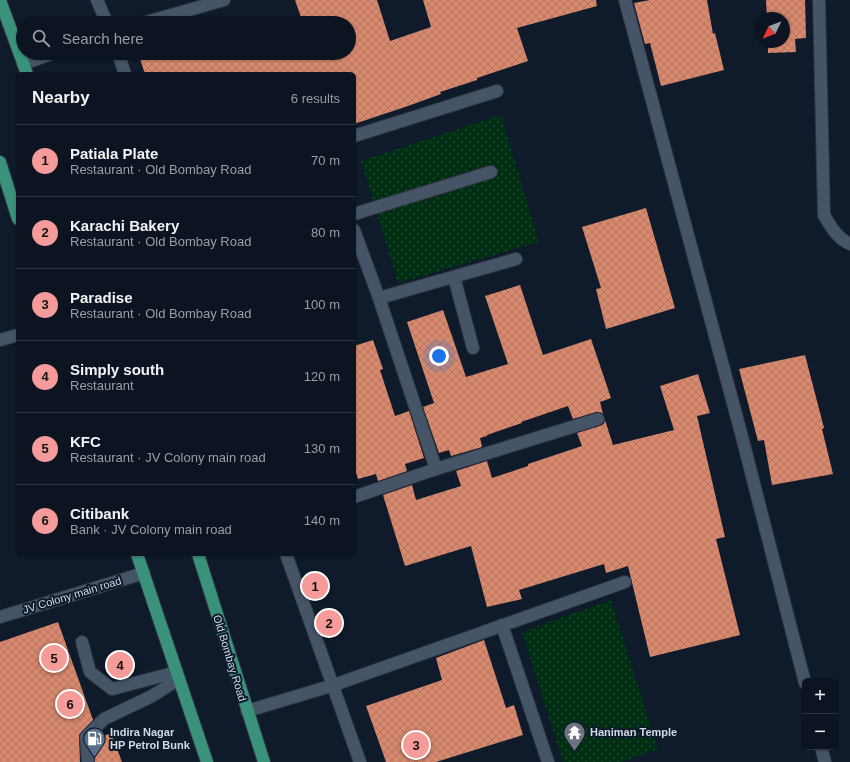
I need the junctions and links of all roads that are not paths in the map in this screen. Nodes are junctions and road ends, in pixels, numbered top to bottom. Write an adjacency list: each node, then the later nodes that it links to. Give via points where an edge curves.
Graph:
1 (0, 0): 8 (main road)
2 (97, 0): 6 (street)
3 (224, 0): 7 (street)
4 (625, 0): 39 (street)
5 (819, 0): 20 (street, via 824,215 831,228 842,240)
6 (104, 16)
7 (168, 16)
8 (16, 44)
9 (41, 60): 11 (street)
10 (120, 60): 12 (street)
11 (25, 69)
12 (124, 72)
13 (497, 91): 14 (street)
14 (356, 135)
15 (0, 162): 17 (main road)
16 (491, 172): 18 (street)
17 (16, 213)
18 (356, 213)
19 (356, 235): 23 (street)
20 (850, 244)
21 (516, 259): 22 (street)
22 (454, 277): 23 (street); 26 (street)
23 (379, 298): 28 (street)
24 (16, 336): 25 (street)
25 (0, 340)
26 (473, 348)
27 (598, 419): 28 (street)
28 (436, 469): 29 (street)
29 (356, 496)
30 (139, 556): 33 (main road)
31 (199, 556): 41 (main road, Old Bombay Road)
32 (287, 556): 40 (street)
33 (144, 573): 35 (street, JV Colony main road); 38 (main road)
34 (625, 582): 36 (street)
35 (0, 617)
36 (502, 625): 40 (street); 47 (street)
37 (82, 642): 38 (street, via 90,672 112,689)
38 (178, 676): 43 (street, via 152,696 104,719 86,737); 44 (main road)
39 (804, 678)
40 (334, 685): 41 (street); 46 (street)
41 (247, 711): 45 (main road, Old Bombay Road)
42 (822, 750): 48 (street)
43 (88, 762)
44 (207, 762)
45 (264, 762)
46 (360, 762)
47 (548, 762)
48 (825, 762)

